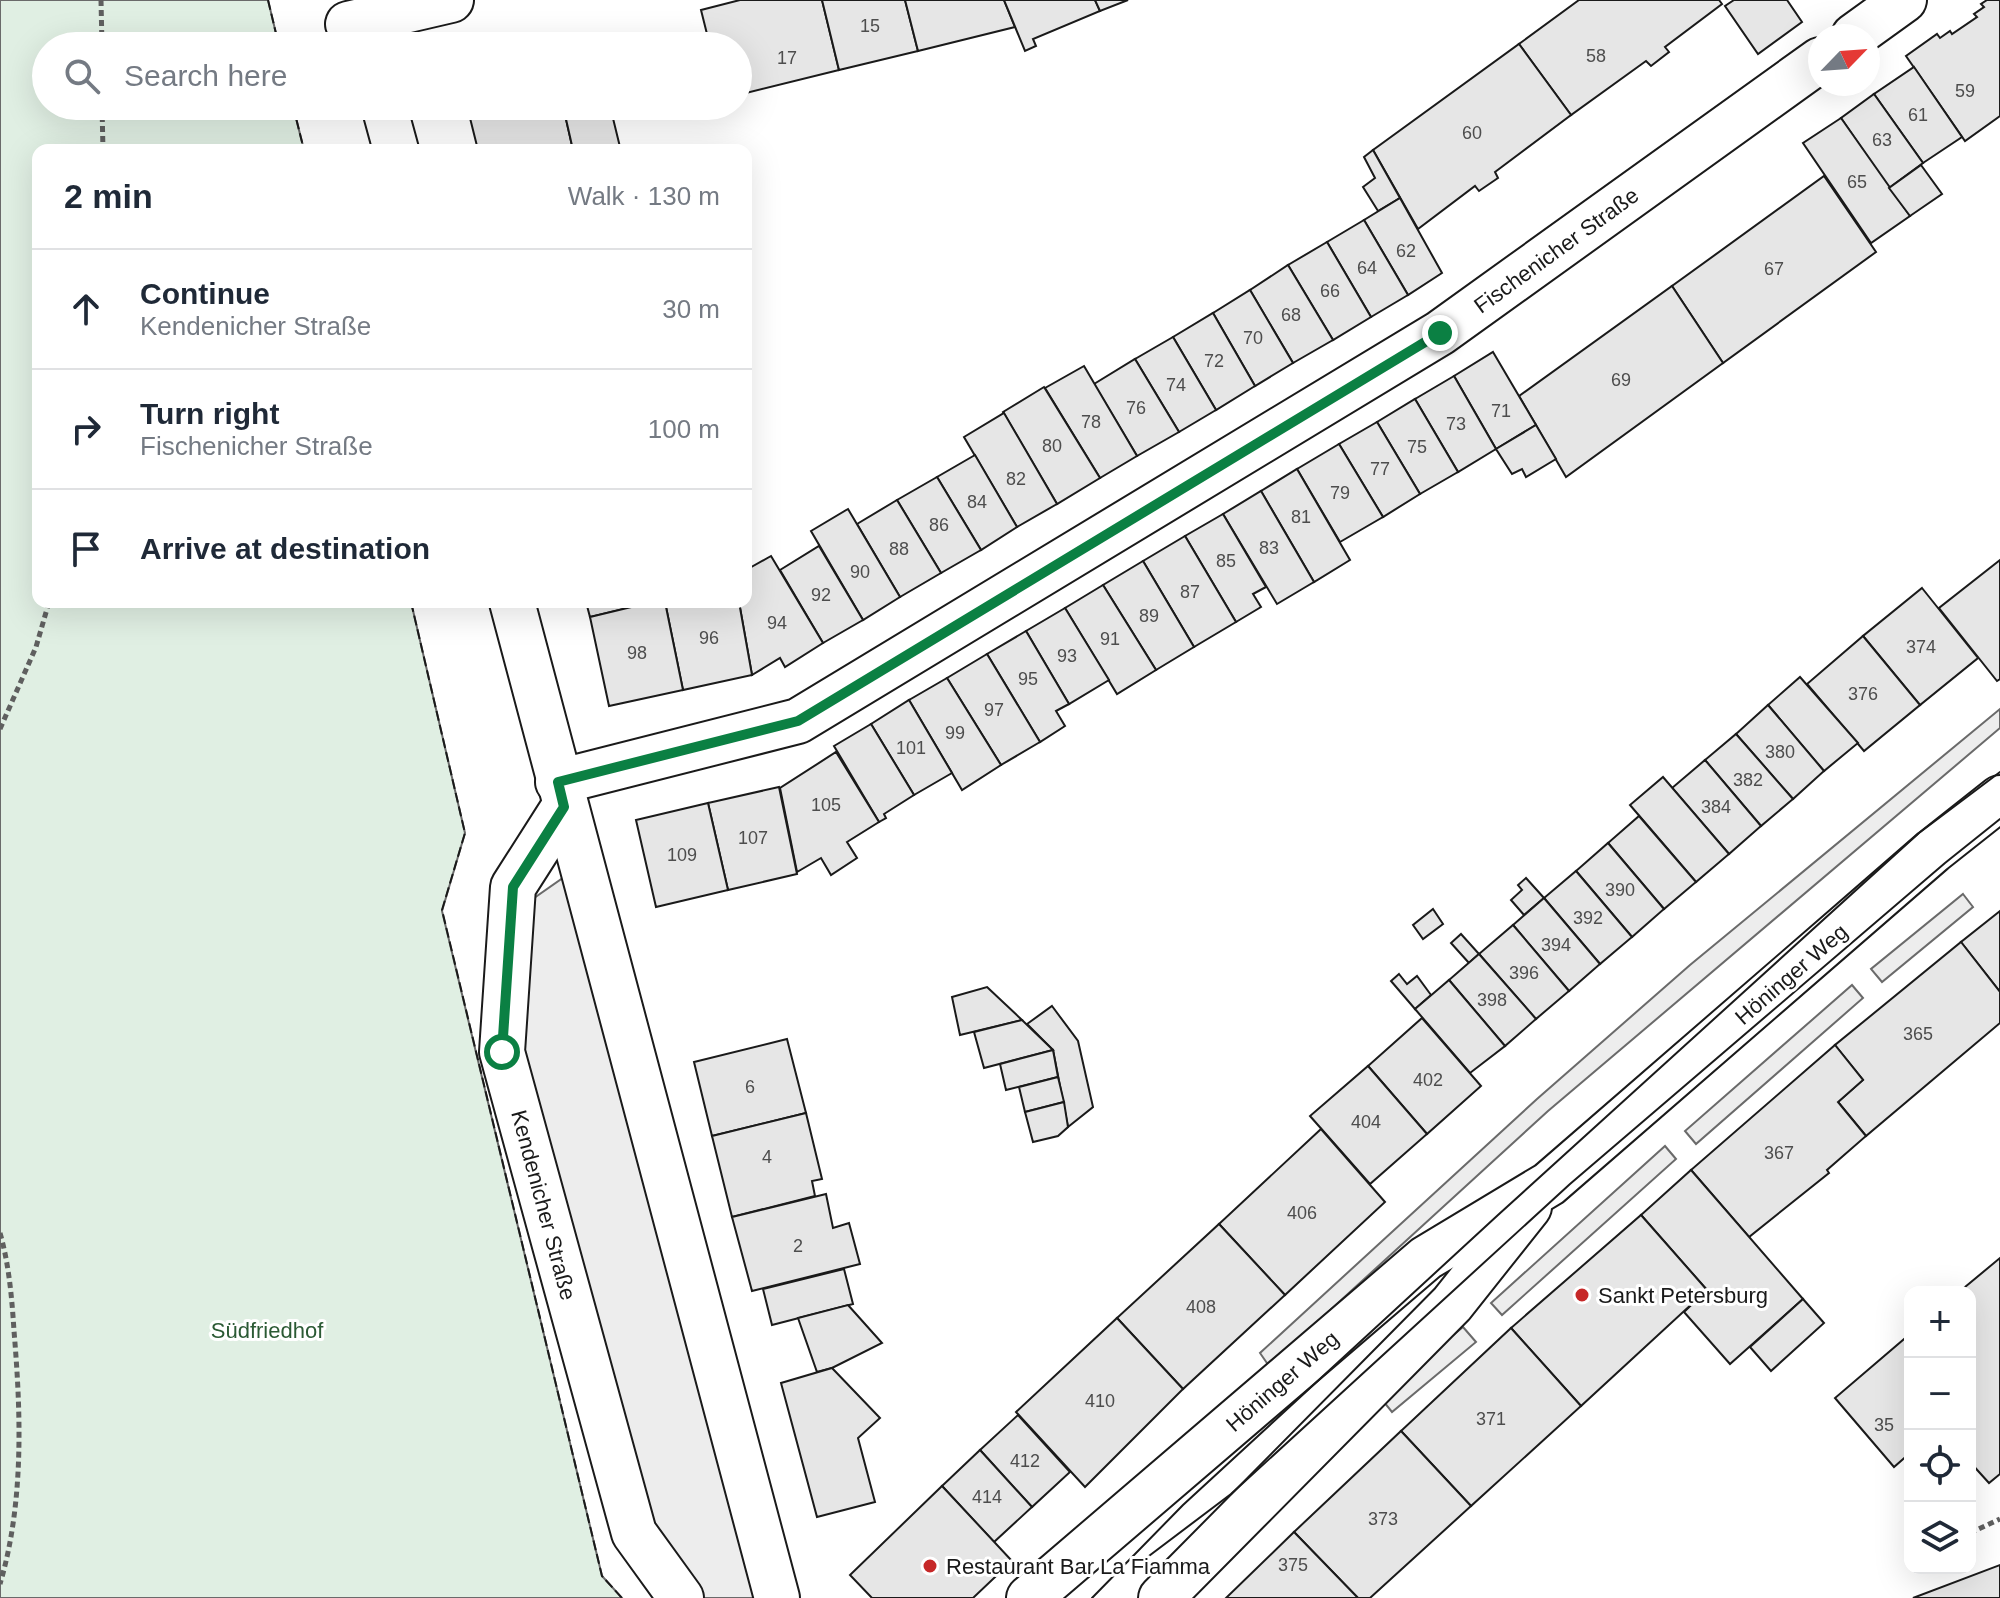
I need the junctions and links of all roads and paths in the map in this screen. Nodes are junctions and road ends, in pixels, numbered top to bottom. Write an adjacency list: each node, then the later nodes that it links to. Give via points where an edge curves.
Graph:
1 (101, 0): 6 (path)
2 (451, 0): 4 (street)
3 (1904, 0): 5 (street)
4 (348, 23)
5 (1871, 24)
6 (102, 32)
7 (1808, 69): 15 (street, Fischenicher Straße, via 1440,333 798,721)
8 (102, 120): 10 (path)
9 (388, 120): 11 (street)
10 (103, 144)
11 (394, 144)
12 (47, 608): 14 (path)
13 (514, 608): 15 (street)
14 (0, 729)
15 (561, 794): 22 (street, Kendenicher Straße, via 513,887 502,1052 634,1533); 23 (street)
16 (2000, 798): 17 (street, Höninger Weg)
17 (1549, 1184): 24 (street, Höninger Weg, via 1426,1258); 25 (street, Höninger Weg, via 1452,1304)
18 (0, 1233): 21 (path, via 18,1382 17,1474)
19 (2000, 1519): 20 (path)
20 (1976, 1530)
21 (0, 1584)
22 (681, 1598)
23 (777, 1598)
24 (1029, 1598)
25 (1161, 1598)

